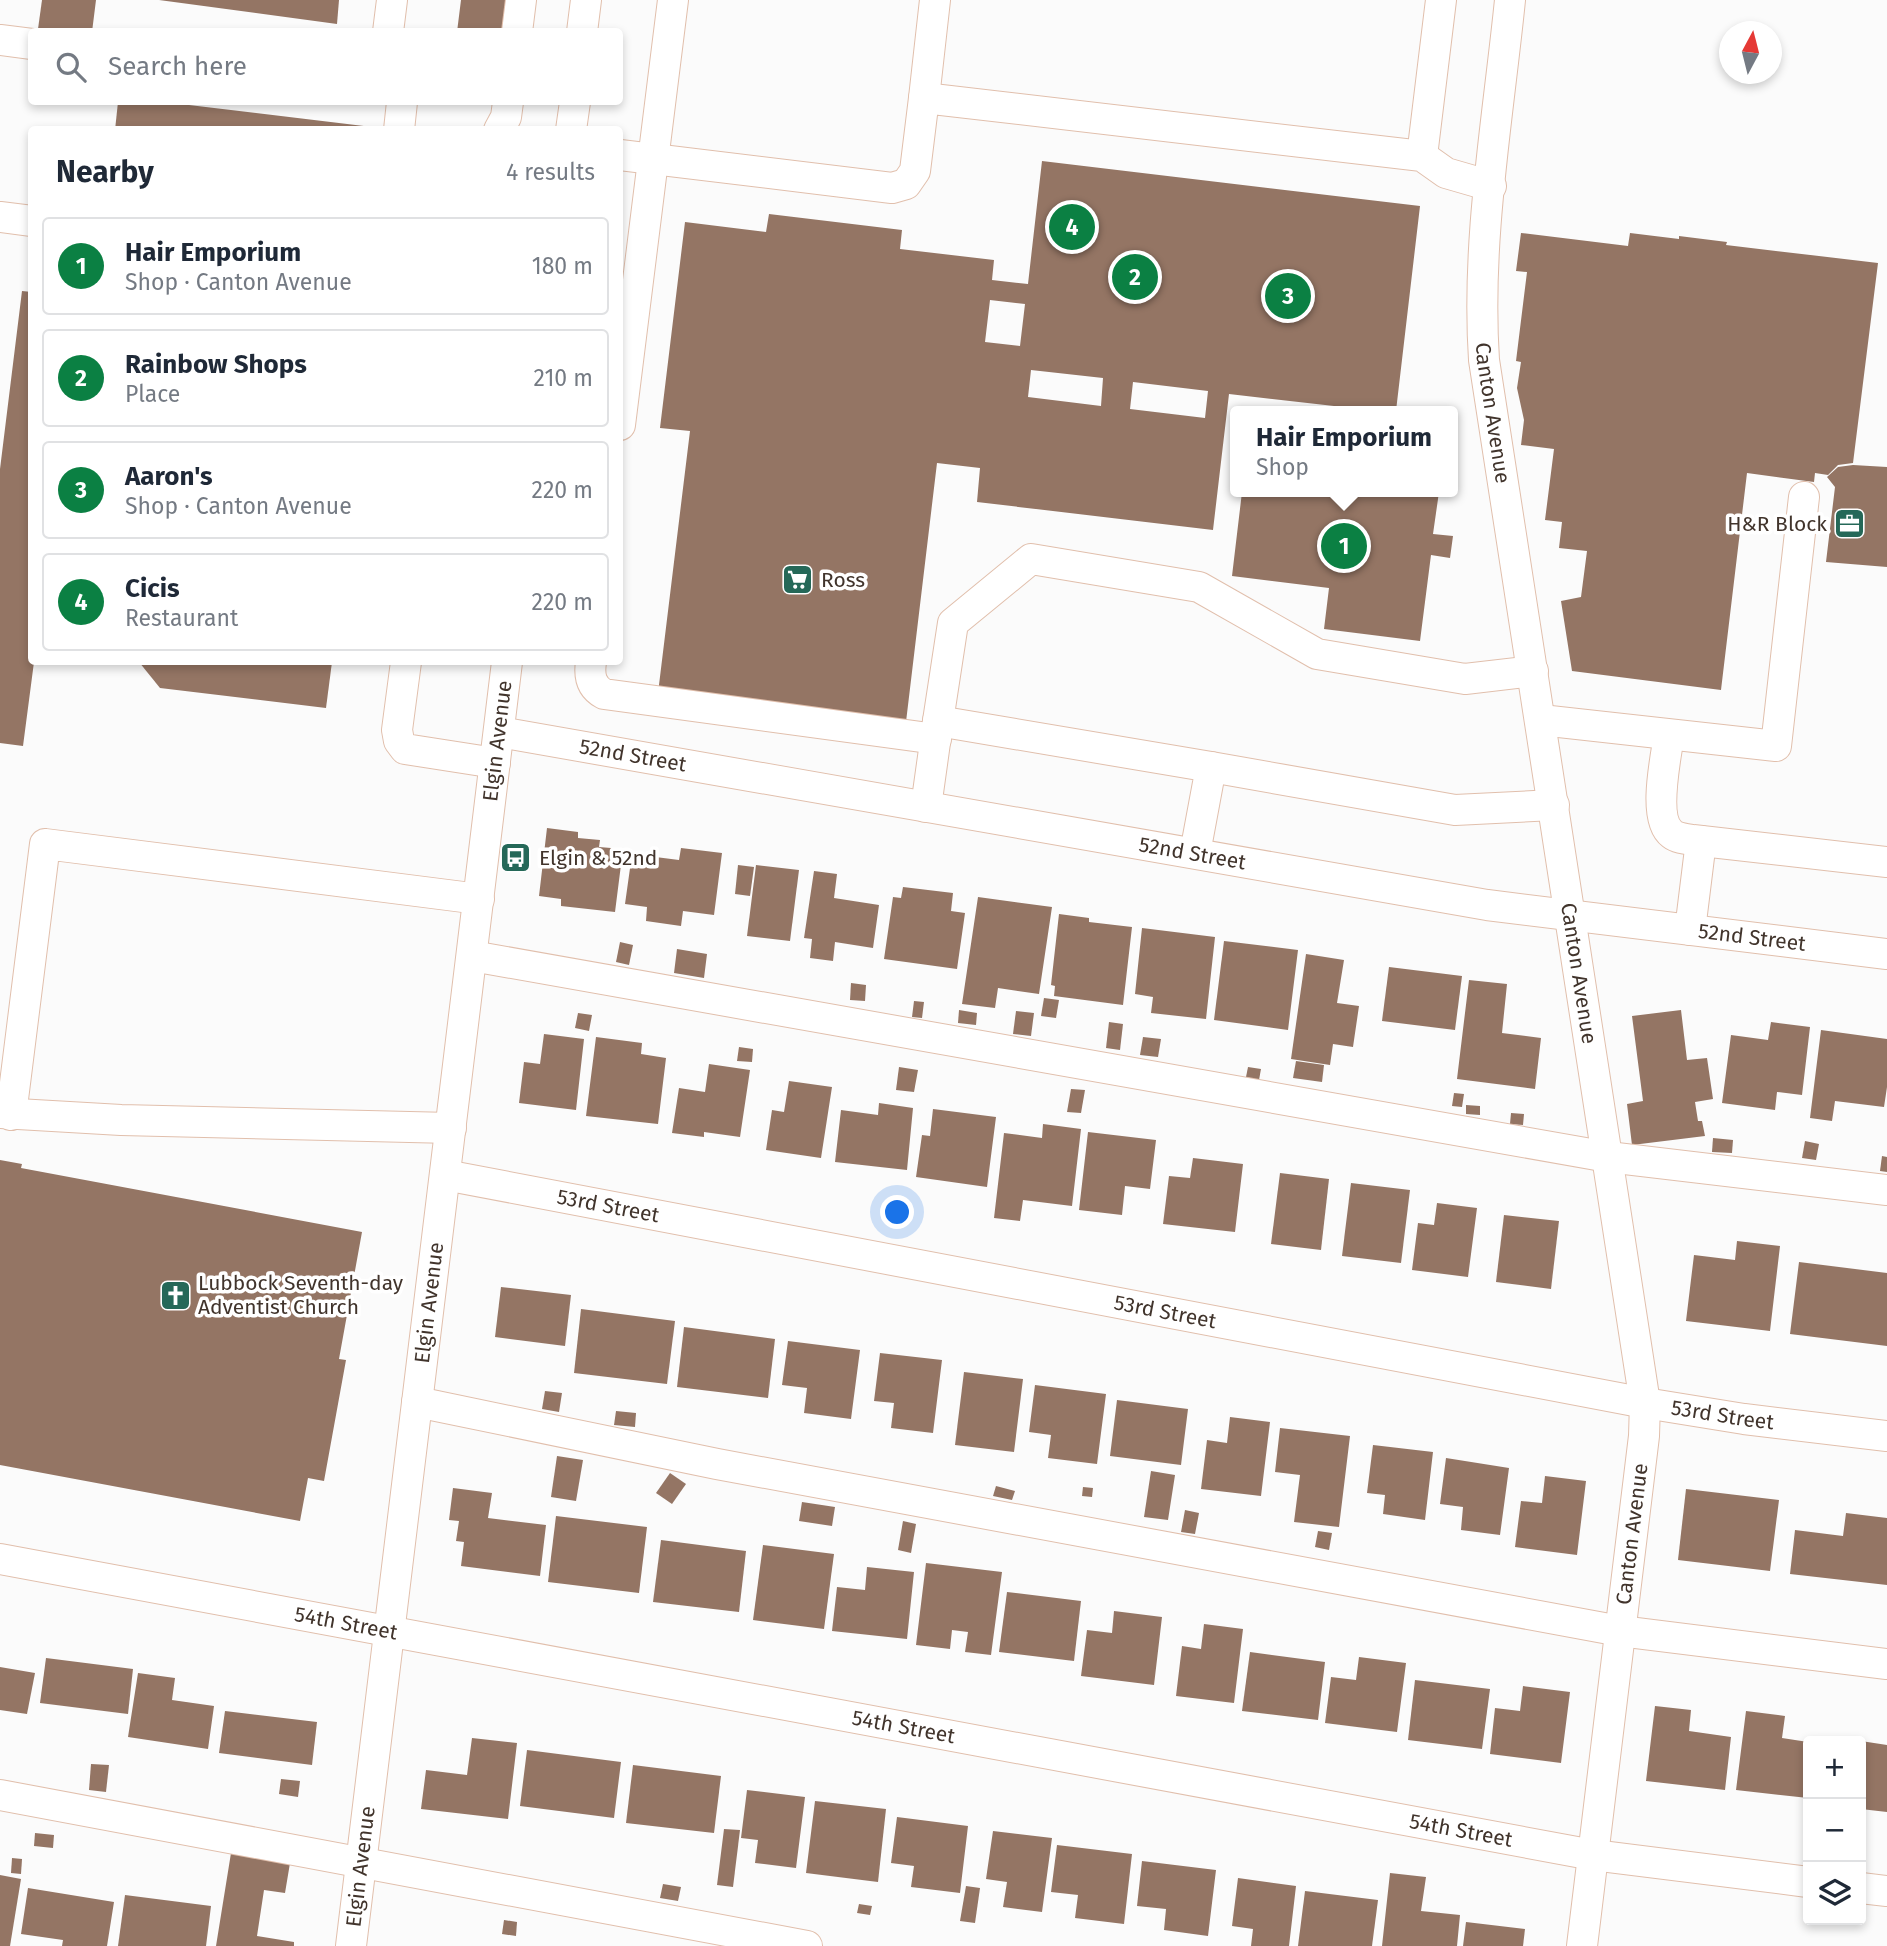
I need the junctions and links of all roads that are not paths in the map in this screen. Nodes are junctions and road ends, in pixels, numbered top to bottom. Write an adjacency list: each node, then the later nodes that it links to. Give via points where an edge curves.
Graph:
1 (392, 0): 8 (street)
2 (522, 0): 9 (street)
3 (586, 0): 10 (street)
4 (673, 0): 20 (street)
5 (935, 0): 13 (street)
6 (1441, 0): 19 (street)
7 (1503, 1): 21 (street, Canton Avenue)
8 (388, 28)
9 (518, 28)
10 (582, 28)
11 (0, 40): 12 (street)
12 (28, 44)
13 (924, 98): 19 (street); 20 (street, via 915,171 906,184 892,188)
14 (508, 105): 16 (street)
15 (575, 105): 17 (street)
16 (501, 126)
17 (572, 126)
18 (623, 155): 20 (street)
19 (1422, 156): 21 (street, via 1446,173)
20 (654, 159): 24 (street)
21 (1491, 186): 29 (street, Canton Avenue, via 1483,253 1484,360)
22 (0, 217): 23 (street)
23 (28, 220)
24 (623, 402)
25 (1804, 498): 33 (street, via 1776,746)
26 (406, 665): 34 (street, via 397,730 405,749)
27 (508, 665): 32 (street, Elgin Avenue)
28 (591, 665): 31 (street, via 592,681 604,694)
29 (1533, 671): 30 (street, Canton Avenue); 31 (street, via 1465,679 1317,654 1199,587 1031,559 953,623)
30 (1541, 720): 33 (street); 36 (street, Canton Avenue)
31 (937, 730): 35 (street); 37 (street)
32 (499, 732): 34 (street, Elgin Avenue); 37 (street, 52nd Street)
33 (1669, 735): 38 (street, via 1661,808 1664,824 1672,834)
34 (495, 763): 41 (street, Elgin Avenue)
35 (1211, 767): 36 (street, via 1455,810); 39 (street)
36 (1554, 805): 42 (street, Canton Avenue)
37 (926, 807): 39 (street, 52nd Street)
38 (1701, 841): 40 (street); 43 (street)
39 (1195, 853): 42 (street, 52nd Street)
40 (1887, 862)
41 (479, 899): 45 (street, Elgin Avenue); 46 (street, via 45,844)
42 (1571, 916): 43 (street, 52nd Street); 48 (street, Canton Avenue)
43 (1690, 930): 44 (street, 52nd Street)
44 (1887, 954)
45 (472, 956): 47 (street, Elgin Avenue); 48 (street)
46 (5, 1114): 47 (street)
47 (451, 1128): 49 (street, Elgin Avenue)
48 (1608, 1157): 50 (street); 52 (street, Canton Avenue)
49 (445, 1175): 51 (street, Elgin Avenue); 52 (street, 53rd Street)
50 (1887, 1190)
51 (417, 1402): 55 (street, Elgin Avenue); 56 (street, via 731,1466)
52 (1645, 1403): 53 (street, 53rd Street); 56 (street, Canton Avenue)
53 (1887, 1436)
54 (0, 1559): 55 (street, 54th Street)
55 (389, 1632): 59 (street, 54th Street); 60 (street, Elgin Avenue)
56 (1620, 1632): 57 (street); 59 (street, Canton Avenue)
57 (1887, 1664)
58 (0, 1795): 60 (street)
59 (1593, 1855): 61 (street, 54th Street); 66 (street, Canton Avenue)
60 (361, 1862): 64 (street, Elgin Avenue); 65 (street)
61 (1803, 1881)
62 (1866, 1889): 63 (street)
63 (1887, 1891)
64 (351, 1946)
65 (807, 1946)
66 (1582, 1946)

